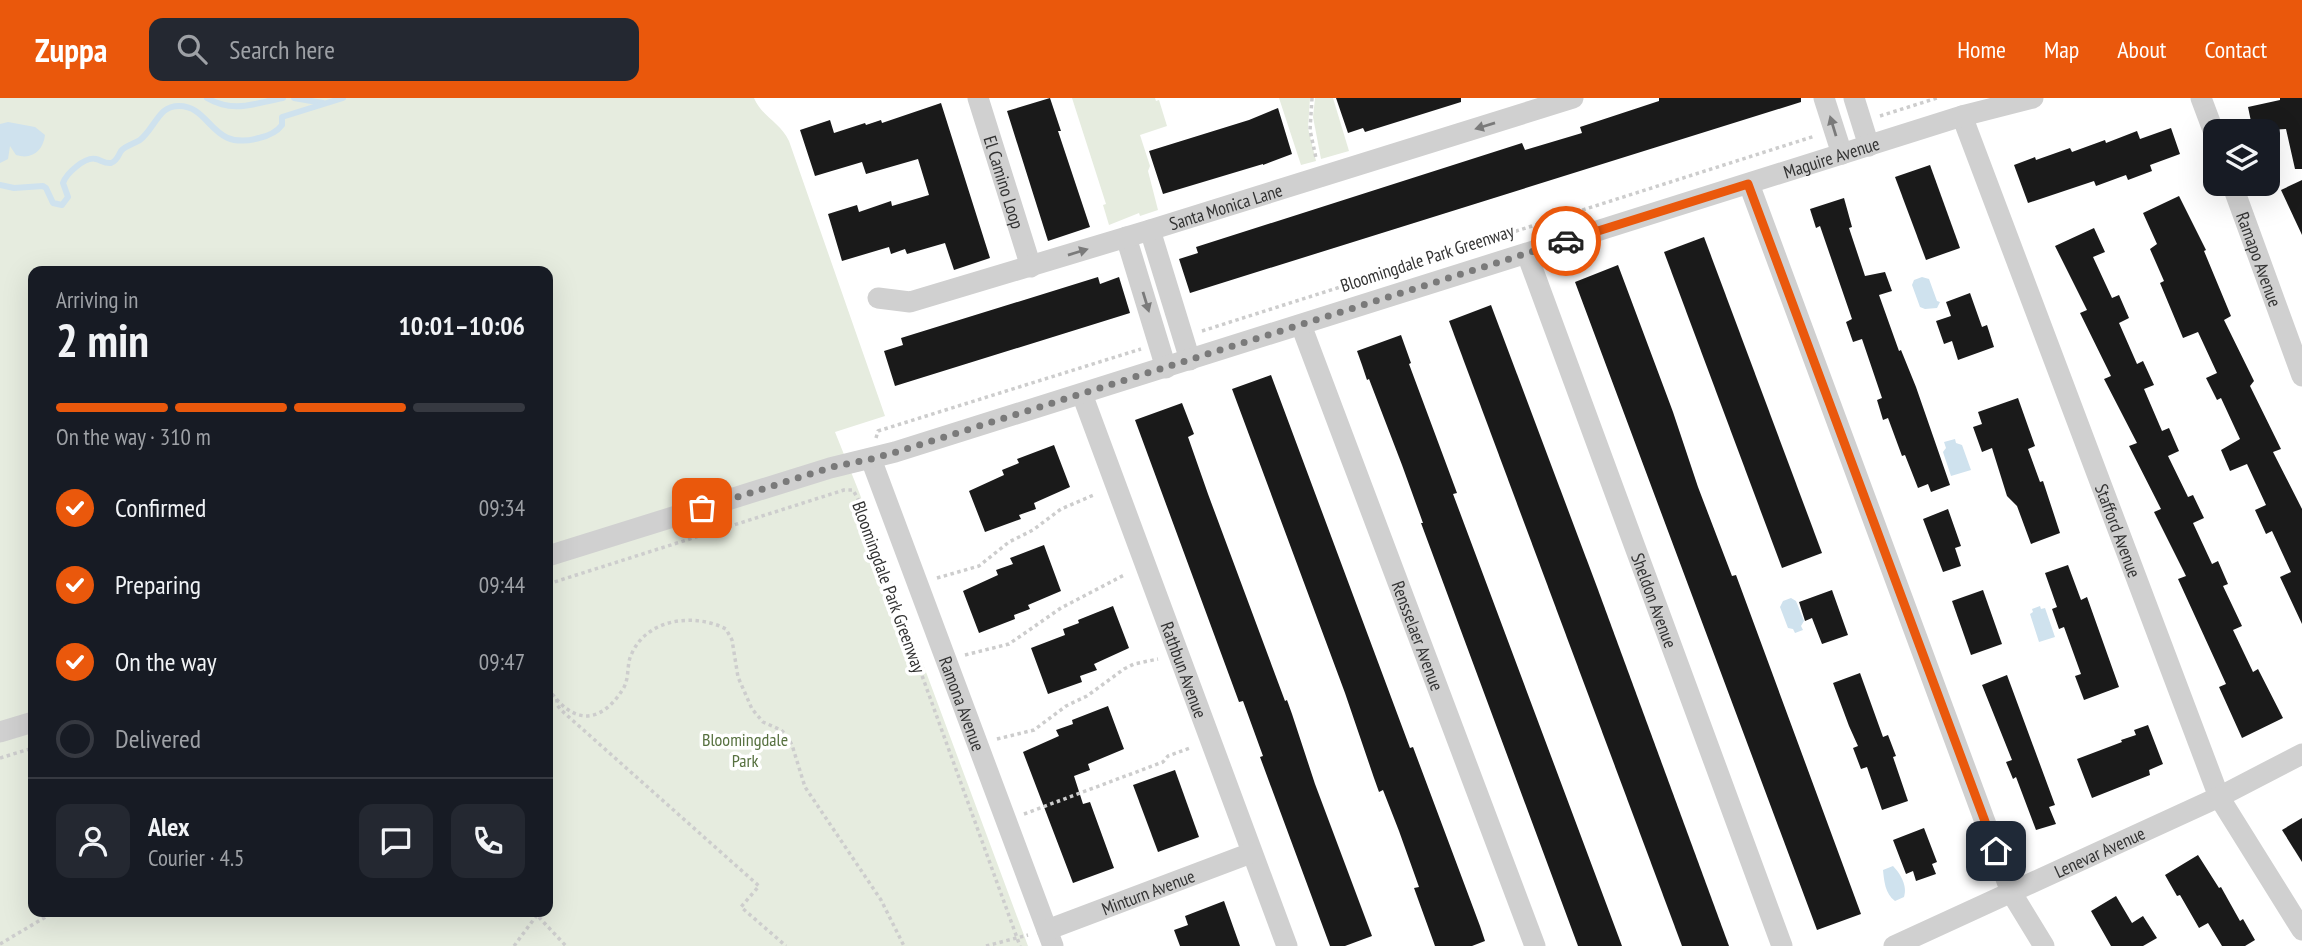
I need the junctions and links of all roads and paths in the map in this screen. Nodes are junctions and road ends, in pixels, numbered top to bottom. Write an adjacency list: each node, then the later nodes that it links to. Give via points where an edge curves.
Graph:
1 (978, 98): 22 (street, El Camino Loop)
2 (1312, 98): 16 (path, via 1310,130)
3 (1573, 98): 9 (street, Santa Monica Lane)
4 (1825, 98): 15 (street, one-way to 4)
5 (1854, 98): 14 (street)
6 (1937, 98): 11 (path)
7 (2033, 98): 10 (street, Maguire Avenue)
8 (2201, 98): 12 (street)
9 (1526, 105): 19 (street, Santa Monica Lane, one-way to 19)
10 (1962, 116): 14 (street, Maguire Avenue); 49 (street, Stafford Avenue)
11 (1877, 117)
12 (2209, 119)
13 (1817, 135): 25 (path, Bloomingdale Park Greenway)
14 (1869, 146): 15 (street, Maguire Avenue)
15 (1842, 154): 17 (street, Maguire Avenue)
16 (1317, 162)
17 (1748, 184): 21 (street, Maguire Avenue); 52 (street)
18 (2236, 196): 29 (street, Ramapo Avenue)
19 (1150, 230): 20 (street, Santa Monica Lane); 27 (street)
20 (1126, 237): 22 (street, Santa Monica Lane, one-way to 20); 28 (street, one-way to 28)
21 (1527, 254): 24 (street, Maguire Avenue); 68 (street, Sheldon Avenue)
22 (1031, 267): 23 (street, Santa Monica Lane, via 910,302)
23 (878, 298)
24 (1301, 325): 27 (street, Maguire Avenue); 67 (street, Rensselaer Avenue)
25 (1197, 332)
26 (1146, 348): 31 (path)
27 (1190, 360): 28 (street, Maguire Avenue)
28 (1166, 368): 30 (street, Maguire Avenue)
29 (2302, 376)
30 (1083, 394): 32 (street, Maguire Avenue); 51 (street, Rathbun Avenue)
31 (878, 431)
32 (871, 459): 34 (street, Maguire Avenue); 57 (street, Ramona Avenue)
33 (1096, 494): 36 (path, via 1061,509 979,566)
34 (553, 554)
35 (1126, 574): 38 (path, via 1061,608 1009,645)
36 (937, 578)
37 (553, 582): 58 (path, Bloomingdale Park Greenway, via 853,490)
38 (965, 655)
39 (1158, 659): 44 (path, via 1124,669 1034,730)
40 (553, 694): 41 (path)
41 (557, 699): 62 (path, via 561,710 759,886 741,907); 63 (path, via 579,716 594,716 623,689 630,656 648,632 689,620 726,629 752,709 763,722 787,736 804,787 881,900)
42 (28, 724): 43 (street)
43 (0, 732)
44 (997, 739)
45 (1190, 748): 50 (path)
46 (28, 750): 48 (path)
47 (2302, 754): 49 (street, Lenevar Avenue)
48 (0, 758)
49 (2219, 797): 52 (street, Lenevar Avenue); 56 (street, Stafford Avenue)
50 (1024, 814)
51 (1251, 853): 57 (street, Minturn Avenue); 66 (street, Rathbun Avenue)
52 (2011, 892): 69 (street, Lenevar Avenue); 70 (street)
53 (46, 917): 59 (path)
54 (533, 917): 60 (path)
55 (540, 917): 61 (path)
56 (2302, 930)
57 (1050, 938)
58 (1017, 939): 64 (path); 65 (path, Bloomingdale Park Greenway)
59 (0, 944)
60 (514, 946)
61 (566, 946)
62 (786, 946)
63 (904, 946)
64 (986, 946)
65 (1020, 946)
66 (1287, 946)
67 (1535, 946)
68 (1782, 946)
69 (1894, 946)
70 (2044, 946)

